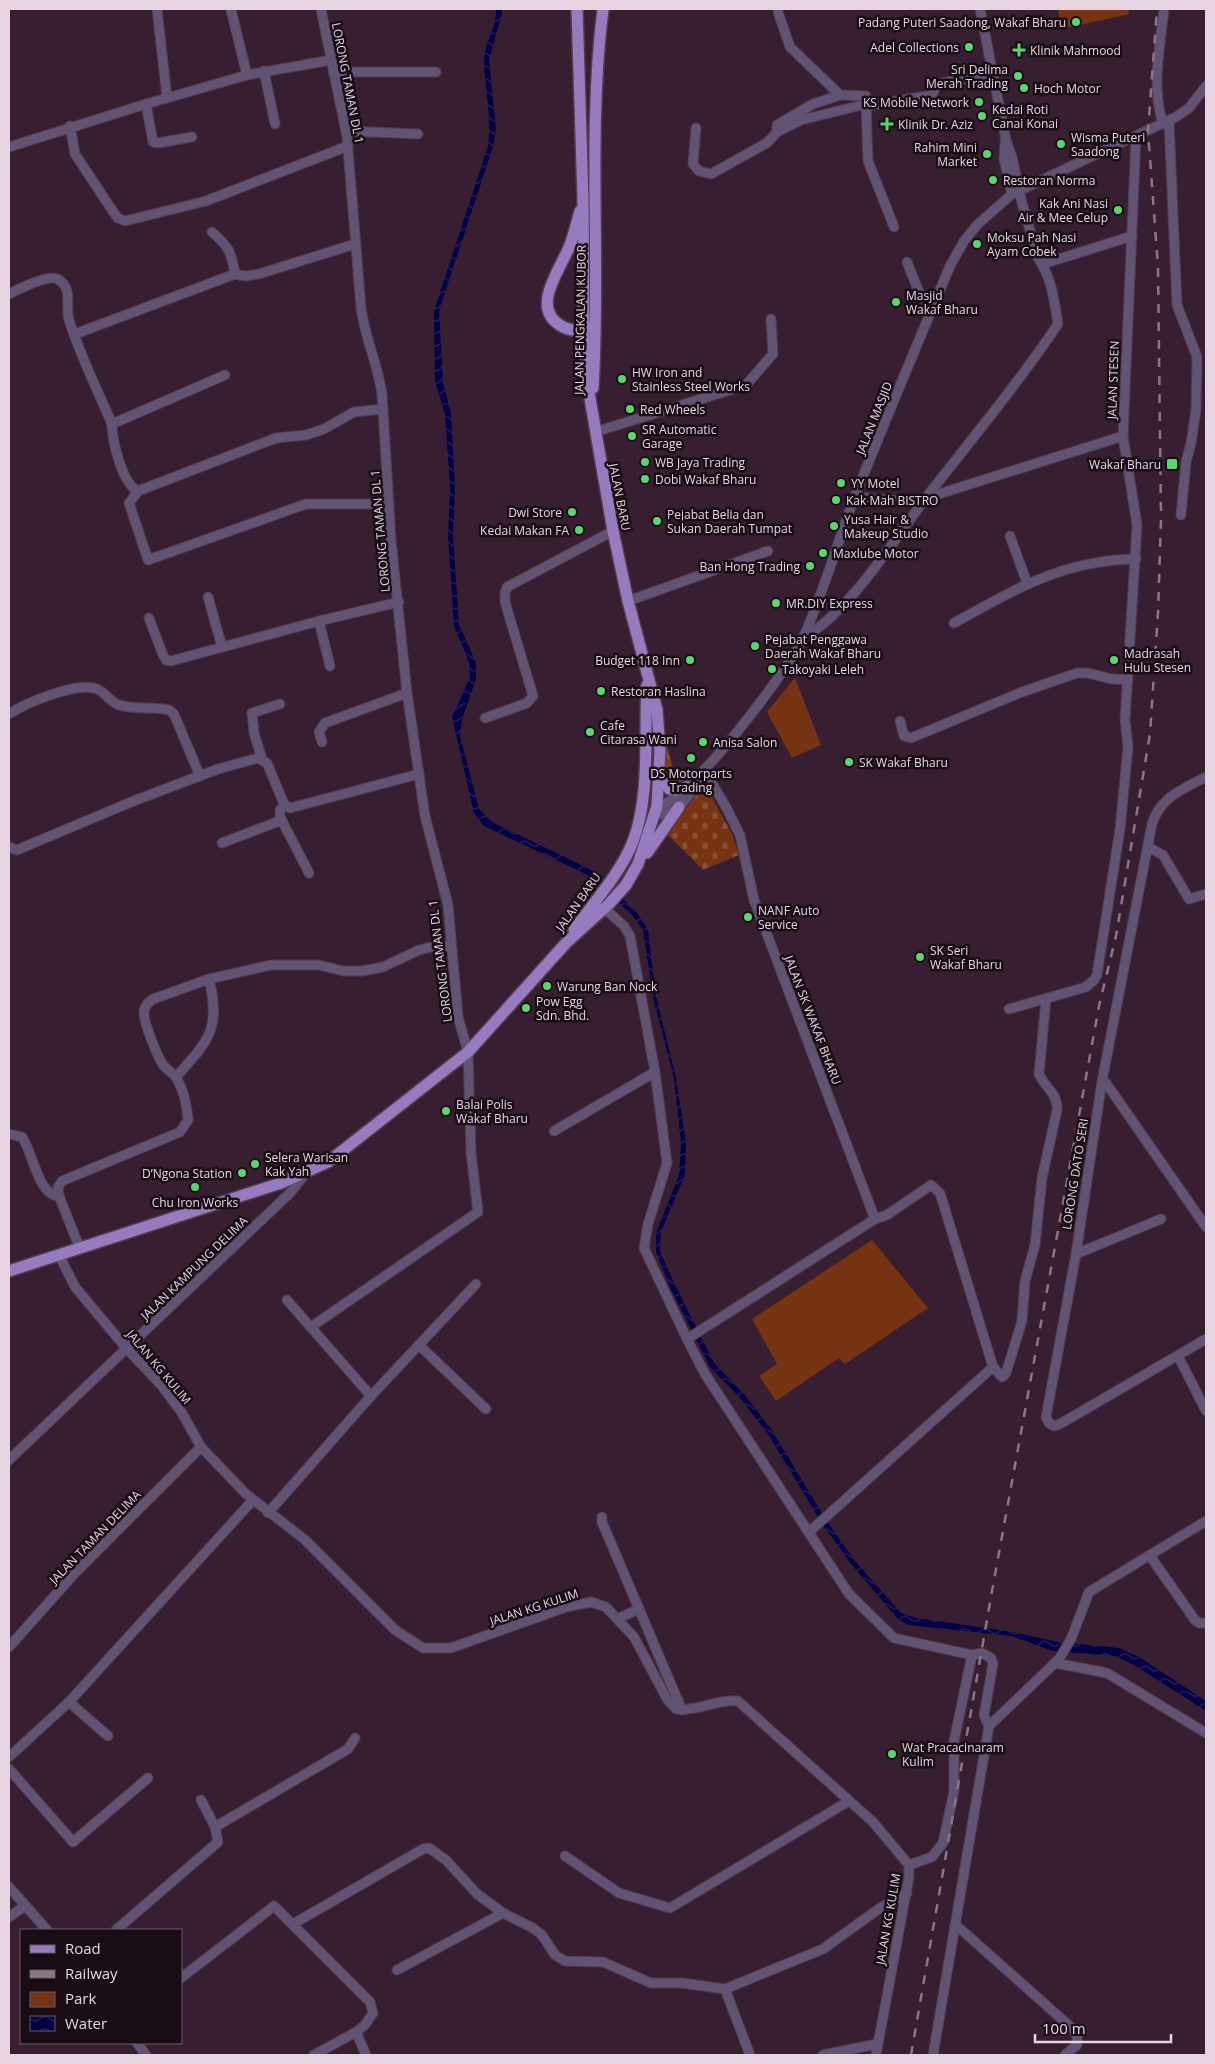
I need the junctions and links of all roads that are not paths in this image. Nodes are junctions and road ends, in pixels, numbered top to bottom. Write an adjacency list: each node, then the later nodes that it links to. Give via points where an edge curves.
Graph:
1 (157, 9): 17 (street)
2 (321, 9): 9 (street, LORONG TAMAN DL 1)
3 (578, 9): 32 (main road, JALAN PENGKALAN KUBOR)
4 (603, 9): 42 (main road, JALAN PENGKALAN KUBOR, via 596,64)
5 (980, 9): 13 (street)
6 (1164, 9): 20 (street, via 1156,89 1157,106)
7 (231, 10): 14 (street)
8 (778, 12): 16 (street, via 790,47)
9 (331, 60): 10 (street); 11 (street, LORONG TAMAN DL 1)
10 (264, 71): 14 (street); 21 (street)
11 (333, 72): 12 (street); 24 (street, LORONG TAMAN DL 1)
12 (436, 72)
13 (992, 74): 19 (street, via 937,84 932,95); 31 (street, via 1012,157)
14 (247, 75): 17 (street)
15 (1206, 86): 20 (street, JALAN MASJID, via 1189,108)
16 (840, 95): 19 (street, via 866,96); 25 (street, via 813,104 777,124)
17 (167, 98): 18 (street)
18 (146, 104): 22 (street); 28 (street, via 153,142)
19 (866, 105): 25 (street, via 801,120); 33 (street, via 868,161)
20 (1166, 122): 27 (street, JALAN MASJID); 56 (street, via 1177,305 1197,357 1196,410 1186,462)
21 (275, 124)
22 (70, 126): 29 (street); 30 (street, via 75,154 114,213 125,220 206,201)
23 (696, 128): 25 (street, via 693,164 704,174 711,174 767,143)
24 (346, 131): 26 (street); 30 (street, LORONG TAMAN DL 1)
25 (777, 132)
26 (418, 134)
27 (1136, 136): 31 (street, JALAN MASJID); 35 (street, JALAN STESEN)
28 (192, 137)
29 (9, 146)
30 (348, 146): 36 (street, LORONG TAMAN DL 1)
31 (1016, 191): 38 (street, via 1038,258); 41 (street, JALAN MASJID, via 990,212 964,241)
32 (583, 199): 44 (main road, JALAN PENGKALAN KUBOR); 44 (main road, via 570,244 547,292 546,304 551,317 560,326)
33 (894, 227)
34 (212, 232): 39 (street, via 231,253)
35 (1132, 236): 38 (street); 51 (street, JALAN STESEN)
36 (356, 244): 39 (street, via 260,274); 47 (street, LORONG TAMAN DL 1, via 363,323 379,376)
37 (908, 262): 41 (street, via 921,298)
38 (1043, 264): 54 (street, via 1051,285 1058,324 1034,361)
39 (235, 274): 45 (street)
40 (9, 294): 45 (street, via 50,277 59,279 68,293 68,312)
41 (933, 306): 53 (street, JALAN MASJID)
42 (596, 318): 44 (main road); 48 (main road, JALAN PENGKALAN KUBOR)
43 (772, 319): 50 (street, via 773,354 746,385)
44 (584, 330): 48 (main road, JALAN PENGKALAN KUBOR)
45 (75, 334): 49 (street)
46 (225, 375): 49 (street)
47 (383, 409): 52 (street, via 354,412 306,436 276,438); 55 (street, LORONG TAMAN DL 1)
48 (592, 410): 50 (main road, JALAN BARU)
49 (112, 424): 52 (street, via 112,441 128,483)
50 (595, 432): 57 (main road, JALAN BARU)
51 (1123, 436): 54 (street, JALAN STESEN); 60 (street, via 1137,525)
52 (138, 491): 55 (street, via 129,503 148,560 306,504)
53 (855, 497): 54 (street, JALAN STESEN, via 902,501); 68 (street, JALAN MASJID)
54 (926, 498): 68 (street, via 835,613 820,628)
55 (389, 504): 64 (street, LORONG TAMAN DL 1)
56 (1181, 515)
57 (613, 531): 63 (main road, JALAN BARU); 76 (street, via 508,586 504,593 505,602 533,696 527,703)
58 (1010, 536): 61 (street)
59 (768, 552): 63 (street)
60 (1136, 559): 61 (street, via 1066,569); 72 (street)
61 (1027, 583): 67 (street)
62 (208, 597): 69 (street)
63 (628, 601): 71 (main road, JALAN BARU)
64 (399, 602): 66 (street); 73 (street, LORONG TAMAN DL 1)
65 (150, 618): 69 (street, via 166,660)
66 (318, 621): 69 (street); 70 (street)
67 (954, 623)
68 (803, 638): 80 (street, JALAN MASJID, via 778,680)
69 (222, 647)
70 (330, 666)
71 (647, 676): 83 (main road, JALAN BARU, via 657,710); 85 (main road, JALAN BARU)
72 (1128, 680): 77 (street, via 1077,673 910,738 904,736); 102 (street, via 1125,720 1128,747 1120,829 1096,975 1086,987)
73 (407, 693): 78 (street, via 325,723 319,732); 81 (street, LORONG TAMAN DL 1)
74 (280, 704): 79 (street, via 252,713)
75 (9, 714): 82 (street, via 38,698 79,688 98,689 119,705 169,710 174,714)
76 (485, 718)
77 (900, 721)
78 (322, 742)
79 (262, 758): 82 (street); 87 (street)
80 (704, 770): 86 (street, JALAN MASJID); 88 (street, JALAN MASJID); 112 (street, JALAN SK WAKAF BHARU, via 740,835 754,900)
81 (419, 774): 87 (street, via 294,808); 100 (street, LORONG TAMAN DL 1, via 425,816 448,905)
82 (200, 776): 93 (street, via 17,850)
83 (658, 777): 86 (main road, via 668,789); 89 (main road, JALAN BARU)
84 (1206, 777): 94 (street, LORONG DATO SERI, via 1172,794 1162,803 1156,812)
85 (644, 782): 89 (main road); 91 (main road, JALAN BARU)
86 (686, 787): 89 (street, JALAN MASJID, via 674,800)
87 (284, 805): 90 (street, via 280,810)
88 (679, 808): 89 (street, via 663,815); 95 (main road)
89 (654, 810): 91 (main road); 95 (main road, JALAN BARU)
90 (282, 820): 92 (street); 96 (street)
91 (636, 830): 99 (main road, JALAN BARU, via 617,870)
92 (222, 843)
93 (9, 847)
94 (1148, 847): 97 (street, via 1163,855 1189,899); 107 (street, LORONG DATO SERI)
95 (638, 864): 98 (main road, JALAN BARU, via 626,885)
96 (309, 873)
97 (1206, 894)
98 (605, 909): 99 (main road, JALAN BARU); 105 (street, via 630,936)
99 (566, 943): 104 (main road)
100 (451, 947): 101 (street, via 420,950 383,967 362,971 343,971 319,965 271,965); 104 (street, LORONG TAMAN DL 1, via 458,1017)
101 (209, 979): 106 (street, via 215,1003 214,1021 206,1039); 106 (street, via 153,999 144,1009 159,1058)
102 (1046, 999): 103 (street); 127 (street, via 1039,1074 1058,1101 1057,1110 1042,1178 1022,1320 1006,1373 1002,1377)
103 (1009, 1010)
104 (468, 1052): 110 (main road, via 350,1147); 121 (street, LORONG TAMAN DL 1, via 471,1153 478,1212)
105 (655, 1072): 108 (street); 122 (street, via 667,1163 644,1248)
106 (176, 1077): 111 (street, via 188,1113 186,1127 68,1176 58,1187)
107 (1102, 1080): 114 (street); 116 (street, LORONG DATO SERI)
108 (554, 1131)
109 (9, 1134): 111 (street, via 22,1137 45,1189)
110 (305, 1174): 115 (main road); 125 (street, JALAN KAMPUNG DELIMA, via 290,1193)
111 (59, 1196): 115 (street)
112 (875, 1219): 122 (street); 127 (street, via 887,1215 931,1185 940,1193)
113 (1161, 1219): 116 (street)
114 (1206, 1226)
115 (80, 1249): 117 (main road)
116 (1076, 1254): 126 (street, LORONG DATO SERI, via 1046,1417 1049,1423 1054,1426 1060,1424)
117 (59, 1255): 118 (main road); 125 (street, JALAN KG KULIM, via 75,1287)
118 (9, 1271)
119 (476, 1284): 124 (street)
120 (287, 1300): 121 (street)
121 (311, 1327): 128 (street)
122 (690, 1338): 137 (street, via 706,1374)
123 (1206, 1339): 126 (street, LORONG DATO SERI)
124 (419, 1345): 128 (street); 129 (street)
125 (127, 1349): 131 (street, JALAN KG KULIM, via 162,1386); 132 (street, JALAN KAMPUNG DELIMA)
126 (1178, 1356): 130 (street)
127 (993, 1366): 137 (street)
128 (371, 1396): 134 (street)
129 (486, 1409)
130 (1206, 1411)
131 (201, 1447): 133 (street, JALAN KG KULIM); 142 (street, JALAN TAMAN DELIMA, via 75,1573)
132 (9, 1460)
133 (253, 1500): 134 (street, JALAN KG KULIM); 145 (street)
134 (268, 1513): 140 (street, JALAN KG KULIM, via 304,1538 395,1630 423,1648 451,1648 566,1607 591,1602 606,1607)
135 (602, 1517): 139 (street)
136 (1206, 1520): 138 (street)
137 (808, 1532): 143 (street, via 849,1594 894,1638)
138 (1150, 1556): 141 (street, via 1195,1620); 144 (street, via 1089,1592 1071,1639)
139 (639, 1609): 140 (street); 146 (street)
140 (618, 1618): 146 (street, JALAN KG KULIM, via 634,1637 667,1699 676,1709)
141 (1206, 1623)
142 (9, 1646)
143 (972, 1655): 147 (street, via 982,1654 991,1658 993,1664 984,1714); 158 (street, via 954,1741 954,1790 943,1843 932,1857)
144 (1057, 1661): 147 (street); 148 (street, via 1107,1673)
145 (69, 1702): 149 (street); 151 (street)
146 (682, 1710): 155 (street, JALAN KG KULIM, via 702,1708 725,1700 738,1701)
147 (989, 1726): 165 (street)
148 (1206, 1733)
149 (108, 1736)
150 (355, 1738): 156 (street, via 348,1749)
151 (9, 1756)
152 (9, 1769): 153 (street, via 73,1842)
153 (148, 1778)
154 (201, 1800): 156 (street)
155 (849, 1800): 157 (street, via 670,1908 619,1894); 158 (street, JALAN KG KULIM, via 873,1822)
156 (215, 1826): 167 (street, via 218,1842)
157 (564, 1856)
158 (909, 1866): 160 (street, JALAN KG KULIM)
159 (9, 1887): 161 (street)
160 (907, 1893): 170 (street, via 823,1949); 173 (street, JALAN KG KULIM)
161 (25, 1906): 163 (street); 166 (street)
162 (503, 1913): 164 (street, via 477,1894 446,1860 429,1848); 168 (street); 170 (street, via 534,1928 555,1955 565,1961 602,1962 651,1983 682,1983)
163 (9, 1917)
164 (293, 1924): 169 (street, via 274,1906); 171 (street, via 373,2007 371,2018)
165 (956, 1925): 180 (street); 181 (street, via 1074,2030 1077,2045)
166 (46, 1929)
167 (117, 1929)
168 (397, 1970)
169 (182, 1977)
170 (725, 1989): 177 (street)
171 (356, 2032): 175 (street); 176 (street)
172 (138, 2044): 174 (street)
173 (877, 2044): 178 (street); 179 (street, JALAN KG KULIM)
174 (146, 2055)
175 (314, 2055)
176 (366, 2055)
177 (750, 2055)
178 (823, 2055)
179 (876, 2055)
180 (933, 2055)
181 (1065, 2055)

